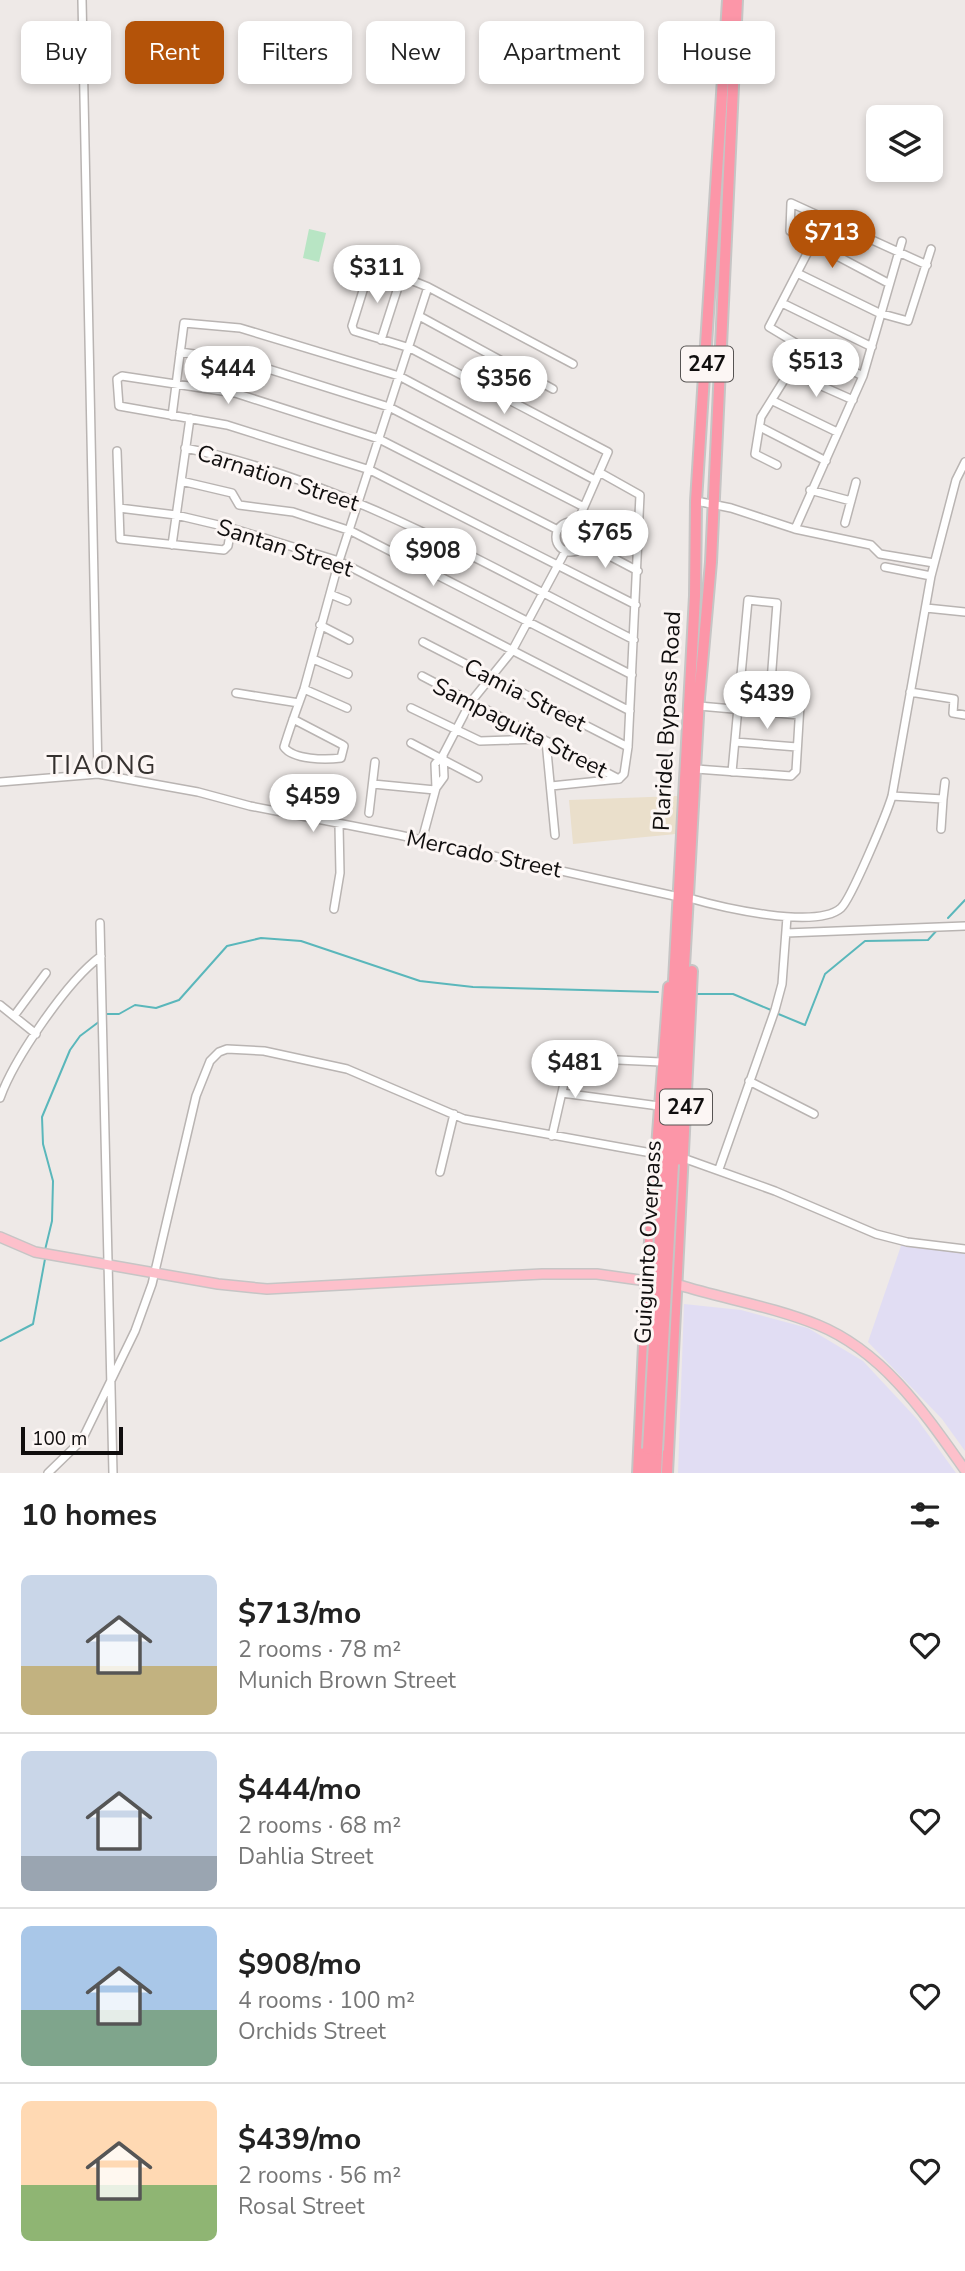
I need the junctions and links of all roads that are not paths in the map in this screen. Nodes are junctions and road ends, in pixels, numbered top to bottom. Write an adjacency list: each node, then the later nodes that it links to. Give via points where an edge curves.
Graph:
1 (82, 0): 109 (street)
2 (728, 0): 46 (highway, Plaridel Bypass Road / 247)
3 (737, 0): 48 (highway, Plaridel Bypass Road / 247)
4 (901, 241): 7 (street)
5 (812, 244): 7 (street, via 790,231 791,202); 9 (street); 11 (street)
6 (931, 249): 8 (street)
7 (898, 253): 8 (street); 11 (street)
8 (927, 265): 14 (street, via 911,319)
9 (797, 273): 13 (street); 14 (street)
10 (401, 278): 12 (street); 16 (street); 16 (street, via 376,266 370,268 352,327)
11 (888, 283): 14 (street)
12 (428, 287): 15 (street); 21 (street)
13 (782, 303): 17 (street); 19 (street, via 771,330)
14 (879, 313): 17 (street)
15 (421, 317): 18 (street); 26 (street)
16 (381, 340): 18 (street)
17 (872, 347): 24 (street)
18 (410, 348): 23 (street); 41 (street, via 608,452)
19 (804, 348): 22 (street); 24 (street)
20 (180, 352): 23 (street, via 186,322 240,328); 25 (street); 29 (street, via 243,361)
21 (573, 364)
22 (790, 372): 27 (street); 28 (street)
23 (399, 376): 29 (street); 41 (street)
24 (863, 376): 27 (street)
25 (176, 383): 30 (street); 30 (street, via 117,379 119,407); 34 (street, via 235,393)
26 (554, 389)
27 (853, 400): 33 (street)
28 (773, 401): 32 (street); 33 (street)
29 (389, 407): 34 (street); 49 (street)
30 (172, 416): 31 (street)
31 (190, 418): 35 (street); 40 (street, via 227,425)
32 (760, 426): 37 (street); 39 (street, via 755,454)
33 (837, 432): 37 (street)
34 (379, 439): 40 (street); 56 (street)
35 (186, 448): 42 (street); 47 (street, Carnation Street)
36 (117, 451): 50 (street)
37 (826, 460): 44 (street)
38 (965, 462): 62 (street, Mercado Street)
39 (777, 465)
40 (369, 470): 47 (street); 63 (street)
41 (597, 476): 49 (street); 65 (street, via 640,495)
42 (181, 481): 51 (street); 57 (street, via 232,493 239,505 293,512)
43 (856, 482): 45 (street)
44 (810, 490): 45 (street); 55 (street)
45 (851, 500): 53 (street)
46 (696, 501): 48 (street); 124 (highway, Plaridel Bypass Road / 247)
47 (359, 502): 57 (street); 68 (street, Carnation Street)
48 (713, 503): 55 (street); 91 (highway, Plaridel Bypass Road / 247)
49 (584, 506): 52 (street)
50 (118, 508): 51 (street, Santan Street); 59 (street, via 120,539)
51 (176, 515): 54 (street, Santan Street); 59 (street)
52 (577, 523): 56 (street, via 564,524); 58 (street, via 586,534)
53 (845, 523)
54 (231, 528): 59 (street, via 224,550); 61 (street, Santan Street)
55 (795, 529): 62 (street, via 871,545 880,554)
56 (558, 530): 60 (street, via 556,540)
57 (351, 531): 61 (street); 73 (street)
58 (585, 543): 60 (street, via 579,550); 65 (street)
59 (172, 545)
60 (566, 550): 63 (street)
61 (339, 561): 67 (street); 78 (street, Santan Street)
62 (934, 563): 66 (street, Mercado Street)
63 (557, 566): 68 (street); 70 (street)
64 (885, 567): 66 (street)
65 (638, 571): 70 (street)
66 (931, 576): 71 (street, Mercado Street)
67 (330, 594): 69 (street); 74 (street)
68 (542, 594): 73 (street); 75 (street, Carnation Street)
69 (347, 601)
70 (636, 605): 75 (street)
71 (926, 608): 72 (street); 87 (street, Mercado Street)
72 (965, 612)
73 (527, 620): 78 (street); 81 (street)
74 (320, 625): 76 (street); 79 (street)
75 (634, 639): 81 (street)
76 (349, 640)
77 (423, 642): 83 (street, Camia Street)
78 (512, 651): 83 (street); 95 (street, Santan Street)
79 (313, 659): 80 (street); 86 (street)
80 (348, 674)
81 (632, 675): 95 (street)
82 (422, 676): 90 (street, Sampaguita Street)
83 (490, 677): 90 (street); 103 (street, Camia Street)
84 (740, 680): 85 (street); 85 (street, via 748,600 777,603); 94 (street)
85 (771, 682): 96 (street, via 799,686)
86 (304, 689): 89 (street); 92 (street)
87 (910, 692): 97 (street, via 954,699 953,713); 117 (street, Mercado Street)
88 (236, 693): 89 (street)
89 (299, 703): 98 (street)
90 (470, 703): 99 (street); 100 (street, Sampaguita Street)
91 (699, 706): 94 (street); 107 (highway, Plaridel Bypass Road / 247)
92 (346, 708)
93 (411, 708): 99 (street)
94 (737, 710): 96 (street); 101 (street)
95 (630, 711): 103 (street)
96 (799, 715): 104 (street)
97 (965, 715)
98 (293, 719): 98 (street, via 344,746 341,758 287,752 284,747)
99 (455, 729): 100 (street, via 480,741); 105 (street)
100 (544, 740): 111 (street, Sampaguita Street); 115 (street)
101 (735, 742): 104 (street); 108 (street)
102 (411, 743): 105 (street)
103 (628, 747): 111 (street)
104 (797, 747): 108 (street, via 794,775)
105 (442, 758): 110 (street); 116 (street, via 433,774)
106 (375, 762): 114 (street)
107 (696, 769): 108 (street); 124 (highway, Plaridel Bypass Road / 247)
108 (732, 772)
109 (98, 774): 112 (street, Mercado Street); 120 (street, Mercado Street)
110 (478, 778)
111 (620, 779): 115 (street)
112 (0, 782)
113 (945, 782): 118 (street)
114 (373, 784): 116 (street); 119 (street)
115 (551, 786): 122 (street)
116 (435, 789): 123 (street)
117 (892, 796): 118 (street); 126 (street, Mercado Street, via 842,908 825,917)
118 (943, 799): 121 (street)
119 (369, 813)
120 (339, 825): 123 (street, Mercado Street); 125 (street, via 340,873)
121 (941, 829)
122 (555, 835)
123 (422, 840): 124 (street, Mercado Street)
124 (684, 897): 126 (street, Mercado Street); 129 (highway, Plaridel Bypass Road / 247); 131 (highway, Plaridel Bypass Road / 247)
125 (334, 909)
126 (787, 917): 130 (street)
127 (100, 923): 132 (street)
128 (965, 926): 130 (street)
129 (688, 930): 148 (highway, Guiguinto Overpass)
130 (786, 933): 140 (street, via 775,1010)
131 (677, 942): 139 (highway, 247); 148 (highway, Guiguinto Overpass)
132 (101, 956): 136 (street, via 79,975); 153 (street)
133 (46, 973): 135 (street)
134 (0, 1005): 135 (street)
135 (14, 1016): 136 (street)
136 (36, 1034): 142 (street)
137 (570, 1050): 141 (street, via 564,1052)
138 (596, 1059): 139 (street)
139 (661, 1062): 143 (highway, 247)
140 (749, 1081): 145 (street); 149 (street)
141 (562, 1093): 143 (street); 146 (street)
142 (0, 1098)
143 (659, 1106): 147 (highway, 247)
144 (454, 1114): 146 (street); 150 (street); 154 (street, via 347,1069 264,1051 219,1052 210,1060 196,1096)
145 (814, 1114)
146 (552, 1136): 147 (street)
147 (657, 1154): 155 (highway, 247)
148 (673, 1162): 149 (street); 156 (highway, 247); 158 (highway, Guiguinto Overpass, bridge)
149 (719, 1169): 152 (street, via 876,1234)
150 (440, 1172)
151 (0, 1237): 153 (main road, via 35,1252)
152 (965, 1249)
153 (108, 1266): 154 (main road); 157 (street)
154 (155, 1273): 155 (main road, via 267,1289 542,1274 597,1274); 157 (street)
155 (646, 1281): 162 (highway)
156 (679, 1285): 159 (main road, via 803,1320 854,1344 923,1411); 165 (highway)
157 (111, 1382): 160 (street, via 82,1440); 161 (street)
158 (653, 1449): 163 (highway, Guiguinto Overpass); 164 (highway, Guiguinto Overpass)
159 (965, 1470)
160 (48, 1473)
161 (113, 1473)
162 (638, 1473)
163 (647, 1473)
164 (656, 1473)
165 (667, 1473)

